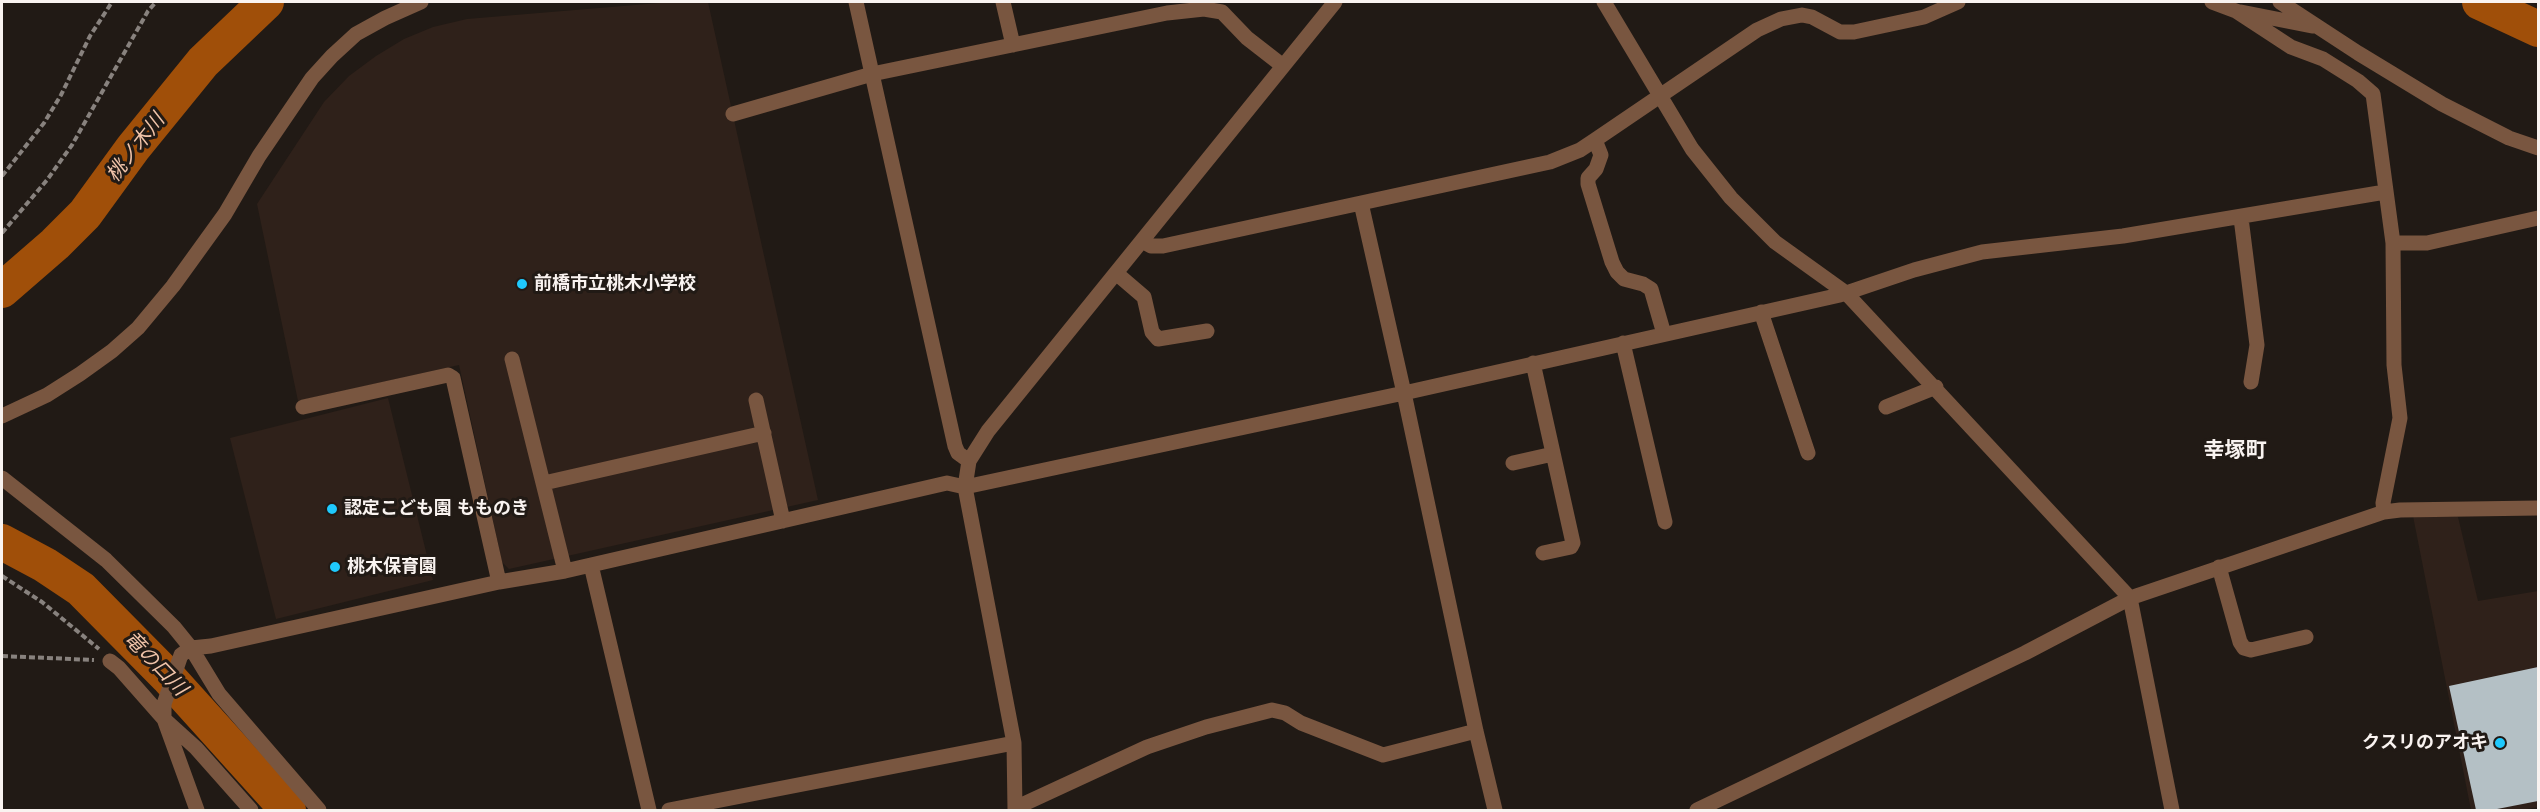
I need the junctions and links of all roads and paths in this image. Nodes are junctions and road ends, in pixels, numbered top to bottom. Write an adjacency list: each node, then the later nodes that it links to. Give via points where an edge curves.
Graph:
1 (112, 2): 21 (path, via 44,123)
2 (156, 2): 26 (path, via 72,145)
3 (421, 2): 43 (street, via 356,34 312,78 225,214 138,328 80,374)
4 (856, 2): 16 (street)
5 (1003, 2): 14 (street)
6 (1335, 2): 15 (street)
7 (1604, 2): 17 (street)
8 (1958, 2): 17 (street, via 1924,17 1854,33 1840,32 1802,15 1781,19 1757,30)
9 (2212, 2): 12 (street)
10 (2280, 2): 13 (street)
11 (1165, 7): 14 (street); 15 (street, via 1222,12)
12 (2236, 11): 13 (street); 22 (street, via 2291,47 2323,59 2373,94)
13 (2321, 28): 20 (street, via 2442,104)
14 (1013, 45): 16 (street)
15 (1283, 66): 27 (street)
16 (872, 74): 18 (street); 47 (street, via 955,446)
17 (1658, 96): 19 (street); 30 (street, via 1692,149 1750,219 1775,242)
18 (733, 114)
19 (1595, 140): 23 (street, via 1550,162); 33 (street, via 1601,155 1588,184 1612,262 1624,279 1651,289)
20 (2538, 148)
21 (2, 176)
22 (2385, 192): 24 (street); 28 (street)
23 (1361, 202): 27 (street, via 1162,246); 39 (street)
24 (2241, 218): 30 (street, via 1982,252); 37 (street, via 2257,345)
25 (2538, 218): 28 (street, via 2427,243)
26 (2, 231)
27 (1142, 241): 29 (street)
28 (2393, 243): 53 (street, via 2394,365 2400,418)
29 (1116, 273): 32 (street, via 1144,297 1152,332 1158,339); 47 (street, via 988,431)
30 (1846, 292): 31 (street); 38 (street)
31 (1761, 312): 33 (street); 45 (street)
32 (1207, 331)
33 (1664, 334): 34 (street)
34 (1623, 344): 36 (street); 55 (street)
35 (512, 359): 50 (street)
36 (1533, 363): 39 (street); 46 (street)
37 (2251, 382)
38 (1936, 387): 42 (street); 62 (street)
39 (1404, 393): 51 (street); 68 (street)
40 (756, 400): 44 (street)
41 (303, 407): 61 (street, via 447,375 453,378)
42 (1886, 407)
43 (2, 416)
44 (764, 433): 50 (street); 54 (street)
45 (1808, 453)
46 (1553, 454): 48 (street); 56 (street, via 1574,543)
47 (969, 461): 51 (street)
48 (1513, 463)
49 (2, 478): 64 (street, via 105,560 174,627)
50 (544, 483): 59 (street)
51 (966, 487): 54 (street, via 947,483); 69 (street)
52 (2538, 508): 53 (street)
53 (2384, 512): 58 (street)
54 (783, 521): 57 (street)
55 (1665, 522)
56 (1543, 553)
57 (591, 565): 59 (street); 74 (street)
58 (2219, 567): 62 (street); 63 (street, via 2244,648 2251,650)
59 (565, 571): 61 (street)
60 (2, 576): 66 (path, via 51,608)
61 (499, 582): 64 (street)
62 (2130, 598): 77 (street, via 2025,653); 78 (street)
63 (2306, 637)
64 (186, 651): 67 (street); 73 (street)
65 (2, 656): 66 (path)
66 (110, 661): 67 (street)
67 (164, 712): 71 (street); 72 (street)
68 (1476, 731): 70 (street, via 1383,755 1272,710 1147,747); 76 (street)
69 (1014, 743): 70 (street); 75 (street)
70 (1015, 809)
71 (197, 810)
72 (251, 810)
73 (319, 810)
74 (649, 810)
75 (669, 810)
76 (1495, 810)
77 (1697, 810)
78 (2172, 810)

